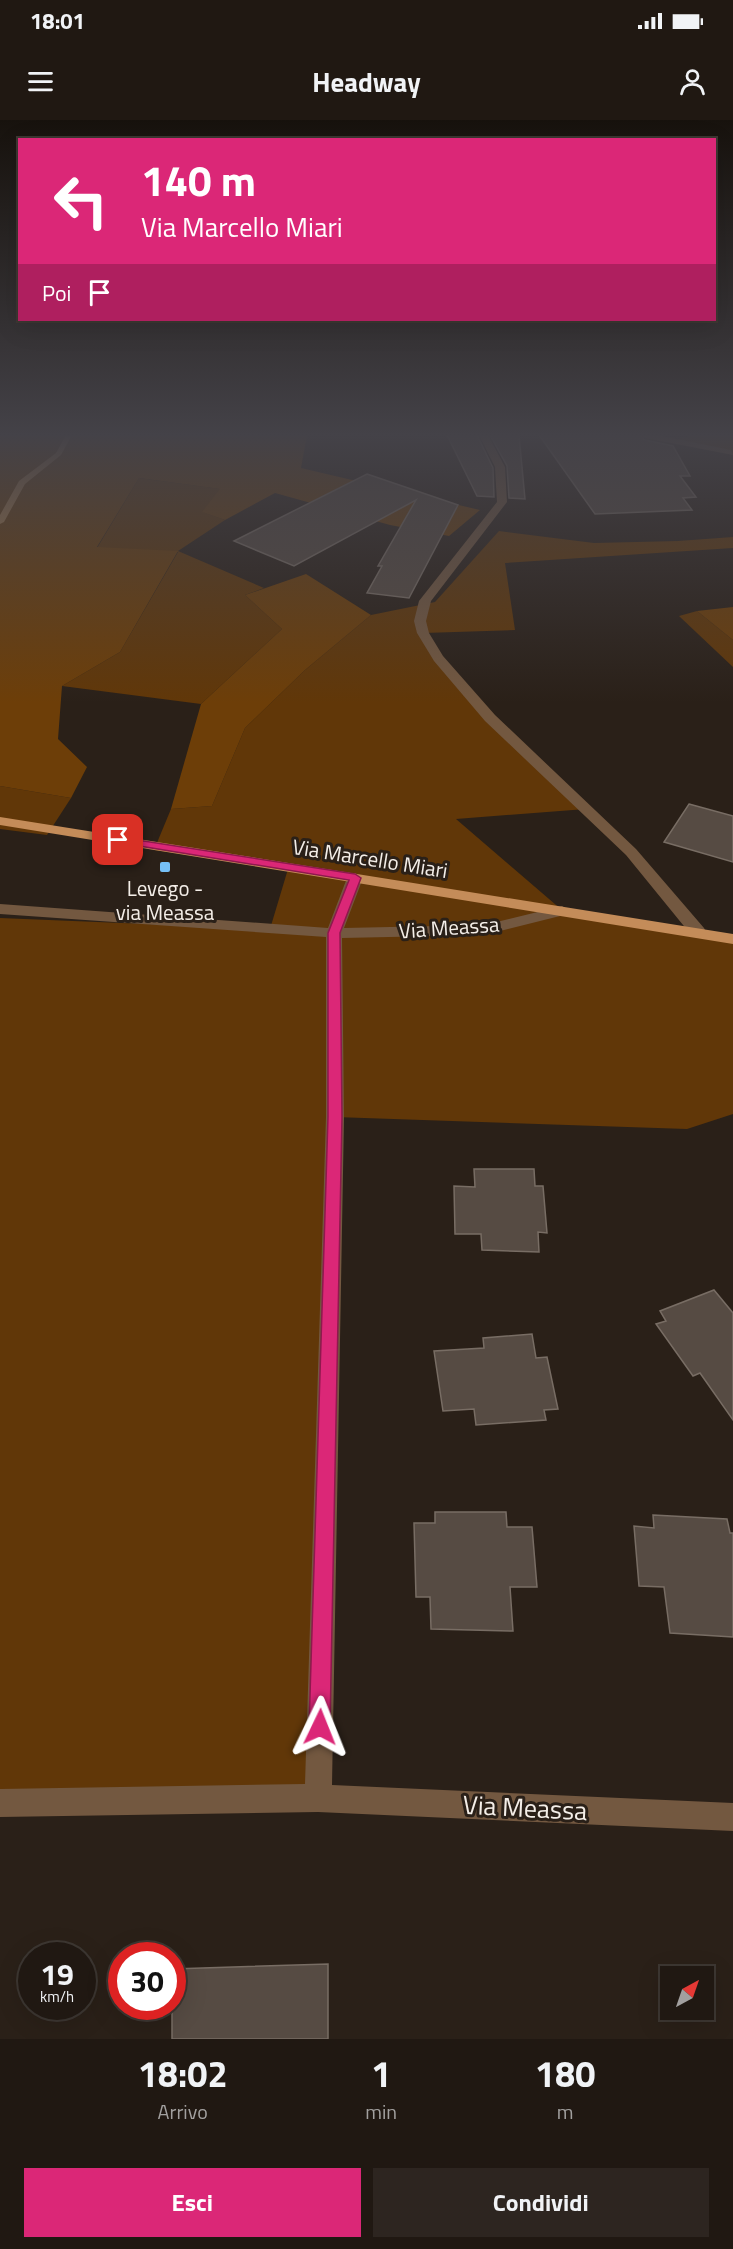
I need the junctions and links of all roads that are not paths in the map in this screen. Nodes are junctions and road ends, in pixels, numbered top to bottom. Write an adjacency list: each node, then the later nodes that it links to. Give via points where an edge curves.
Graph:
1 (484, 525): 6 (street, via 425,601 420,621 423,633 438,658 490,718 631,852)
2 (0, 821): 3 (main road, Via Marcello Miari)
3 (355, 878): 5 (main road, Via Marcello Miari); 7 (street)
4 (0, 909): 7 (street, Via Meassa)
5 (562, 911): 6 (main road, Via Marcello Miari); 7 (street, Via Meassa, via 484,930)
6 (698, 932): 8 (main road, Via Marcello Miari)
7 (334, 933): 9 (street, via 335,1117)
8 (733, 939)
9 (318, 1798): 10 (street, Via Meassa); 11 (street, Via Meassa)
10 (0, 1803)
11 (733, 1817)

